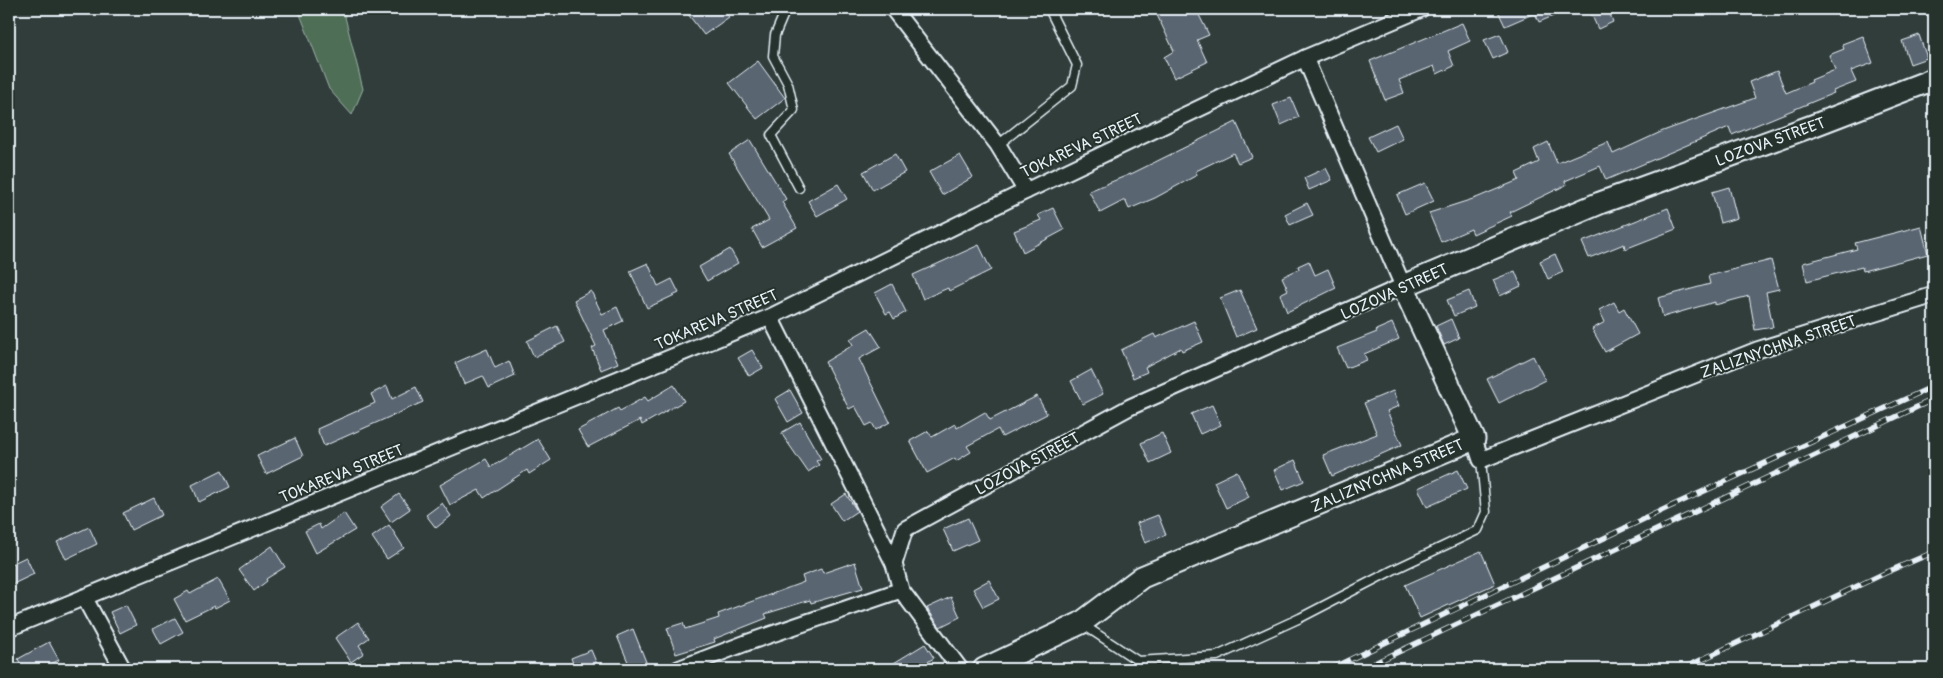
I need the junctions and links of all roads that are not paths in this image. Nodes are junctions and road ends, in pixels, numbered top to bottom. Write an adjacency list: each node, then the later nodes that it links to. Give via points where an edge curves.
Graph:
1 (786, 9): 8 (lane, via 775,35 773,56 788,84 794,110 771,135)
2 (893, 9): 7 (street)
3 (1049, 9): 7 (lane, via 1077,65 1072,86)
4 (1421, 9): 5 (street, TOKAREVA STREET)
5 (1305, 58): 9 (street, TOKAREVA STREET); 10 (street)
6 (1934, 79): 10 (main road, LOZOVA STREET, via 1600,203)
7 (998, 145): 9 (street)
8 (798, 188)
9 (1026, 191): 12 (street, TOKAREVA STREET)
10 (1403, 286): 13 (main road); 15 (street, LOZOVA STREET, via 1130,407 904,529)
11 (1934, 295): 14 (street, ZALIZNYCHNA STREET, via 1757,350)
12 (770, 317): 15 (street); 17 (street, TOKAREVA STREET)
13 (1474, 439): 14 (street, ZALIZNYCHNA STREET); 18 (main road, ZALIZNYCHNA STREET, via 1142,577)
14 (1481, 460): 18 (lane, via 1486,512 1478,530 1217,656 1138,661)
15 (894, 564): 16 (street)
16 (902, 590): 21 (street); 22 (street)
17 (84, 597): 19 (street, TOKAREVA STREET); 20 (street)
18 (1081, 623): 23 (main road, ZALIZNYCHNA STREET)
19 (9, 628)
20 (123, 669)
21 (678, 669)
22 (960, 669)
23 (984, 669)

